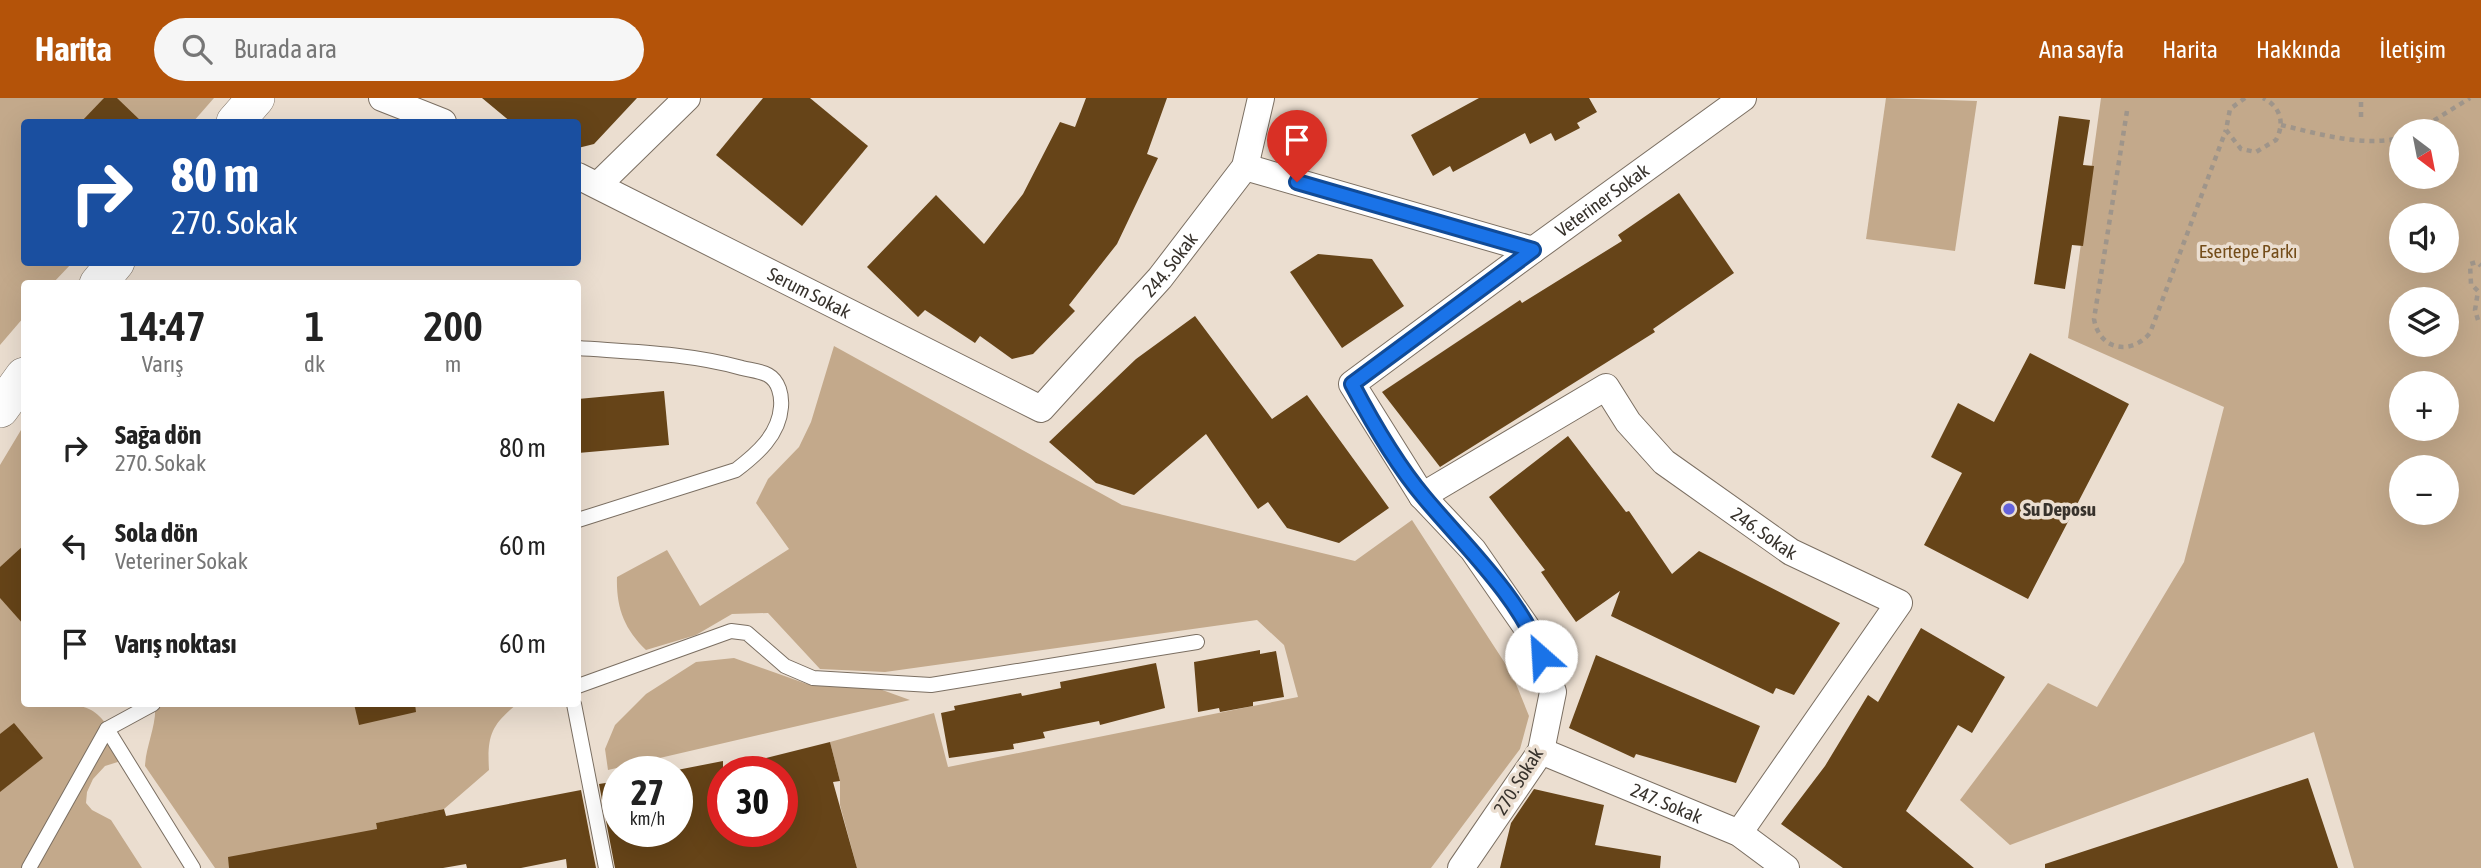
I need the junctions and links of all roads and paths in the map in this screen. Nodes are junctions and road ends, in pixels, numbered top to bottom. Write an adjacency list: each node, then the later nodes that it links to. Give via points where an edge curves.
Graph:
1 (256, 98): 12 (main road)
2 (382, 98): 13 (street)
3 (687, 98): 19 (street)
4 (1261, 98): 18 (street, 244. Sokak)
5 (1743, 98): 20 (street, Veteriner Sokak)
6 (2245, 98): 16 (path, via 2230,109)
7 (2263, 98): 15 (path, via 2278,111)
8 (2361, 98): 11 (path)
9 (2470, 98): 14 (path)
10 (2127, 111): 16 (path, via 2094,319 2098,334 2117,347 2132,347 2150,333)
11 (2361, 117)
12 (238, 119)
13 (435, 119)
14 (2436, 119)
15 (2281, 125): 16 (path, via 2276,140 2256,152 2234,144); 17 (path, via 2336,138)
16 (2227, 130)
17 (2389, 139)
18 (1245, 167): 20 (street); 26 (street, 244. Sokak, via 1160,278)
19 (588, 180): 26 (street, Serum Sokak)
20 (1533, 250): 27 (street, 270. Sokak, via 1352,384)
21 (113, 266): 23 (main road)
22 (2481, 266): 24 (path, via 2470,264 2471,284 2478,291)
23 (101, 280)
24 (2478, 320)
25 (581, 348): 28 (lane, via 702,357 769,375 782,398 772,435 736,470)
26 (1041, 410)
27 (1422, 496): 34 (street, 270. Sokak, via 1473,550 1534,638 1553,692); 35 (street, 246. Sokak, via 1606,387 1628,422 1664,462 1791,552 1899,603)
28 (581, 519)
29 (1197, 642): 30 (lane, via 931,685 813,678 785,666 747,633 731,631)
30 (581, 685)
31 (147, 707): 33 (lane)
32 (575, 707): 38 (lane)
33 (107, 729): 36 (lane); 37 (lane)
34 (1541, 751): 35 (street, 247. Sokak); 39 (street, 270. Sokak)
35 (1739, 833): 40 (street, 247. Sokak)
36 (29, 868)
37 (193, 868)
38 (606, 868)
39 (1461, 868)
40 (1786, 868)

